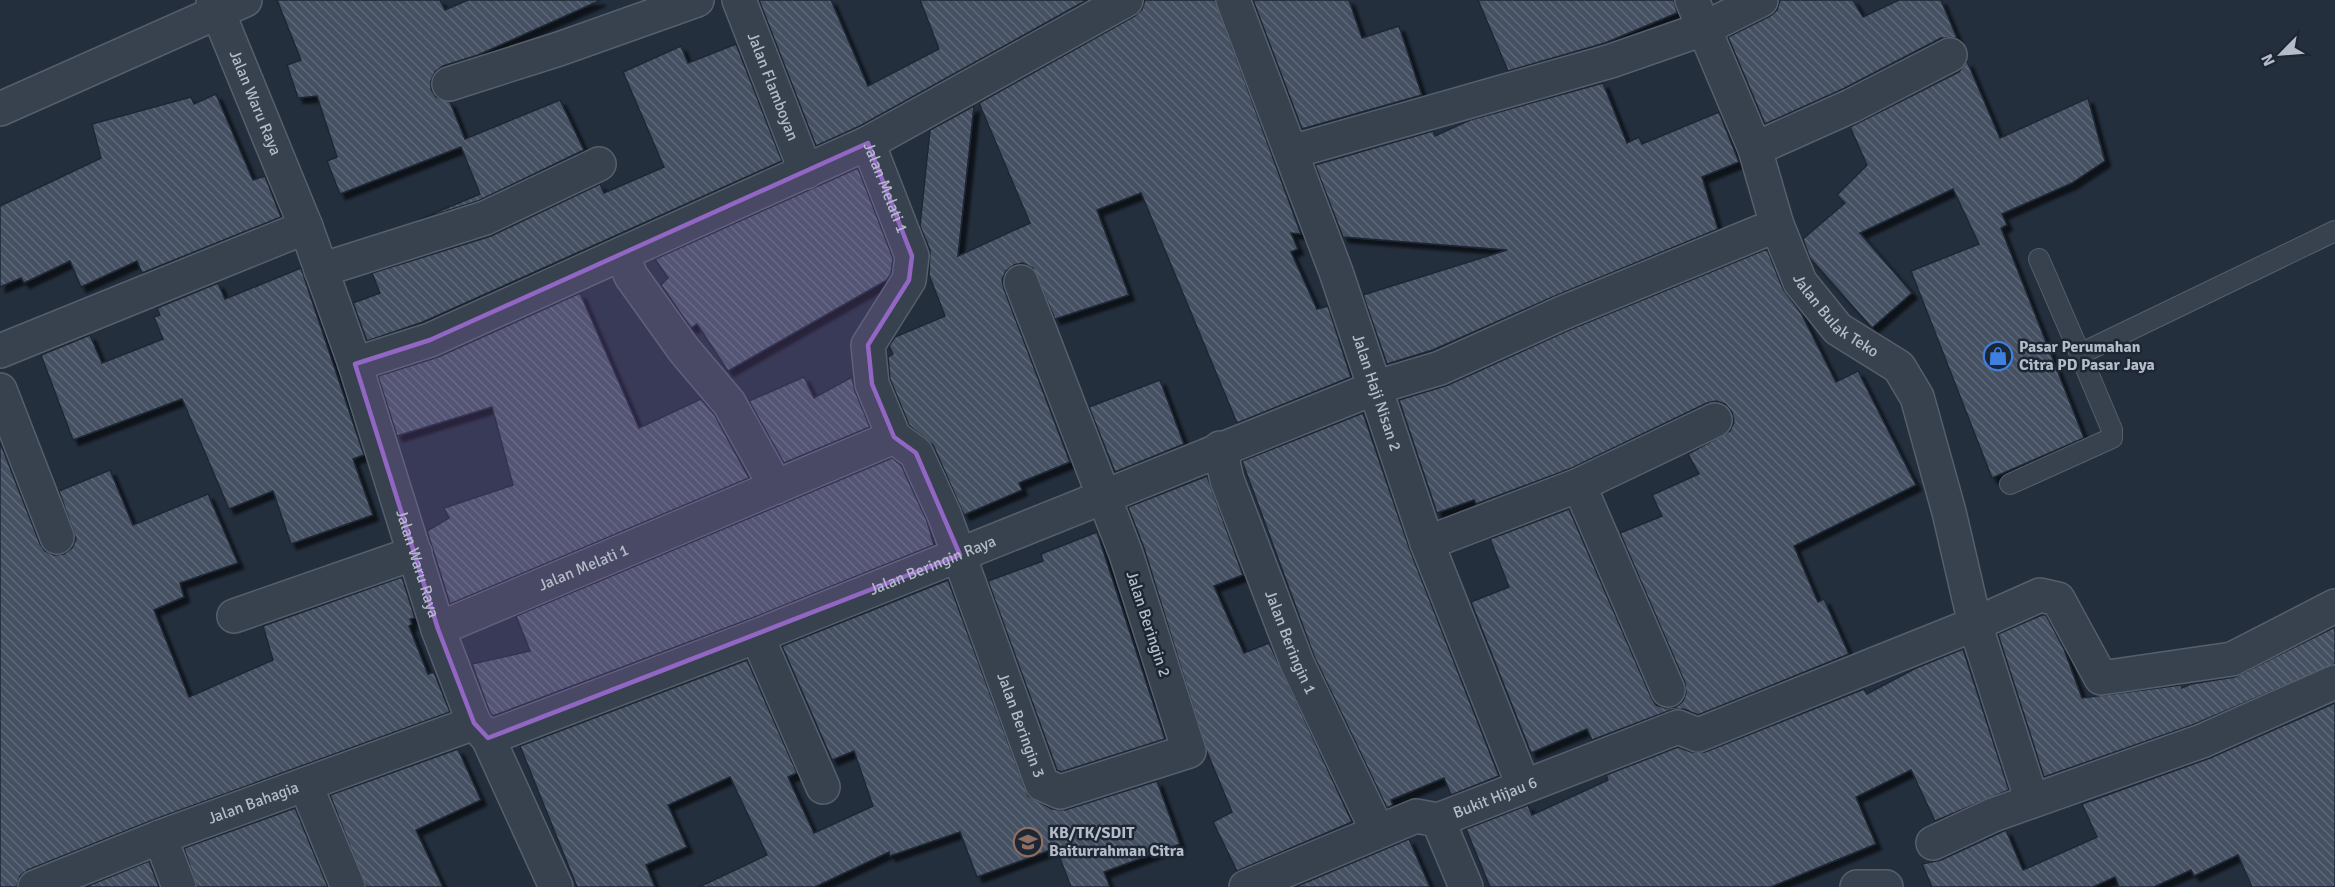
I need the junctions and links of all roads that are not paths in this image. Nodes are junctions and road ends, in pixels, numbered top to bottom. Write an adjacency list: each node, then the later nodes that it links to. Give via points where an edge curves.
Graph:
1 (698, 0): 9 (street)
2 (739, 0): 15 (street, Jalan Flamboyan)
3 (1126, 0): 11 (street, Jalan Melati 1)
4 (1233, 0): 13 (street, Jalan Haji Nisan 2)
5 (1761, 0): 7 (street)
6 (225, 4): 10 (street); 17 (street, Jalan Waru Raya)
7 (1697, 15): 12 (street, Jalan Bulak Teko); 13 (street, via 1611,61)
8 (1950, 55): 12 (street)
9 (449, 84)
10 (0, 109)
11 (868, 143): 15 (street); 29 (street, Jalan Melati 1, via 912,256 909,280 868,345 872,384)
12 (1755, 149): 16 (street, Jalan Bulak Teko)
13 (1291, 152): 26 (street, Jalan Haji Nisan 2)
14 (600, 164): 21 (street, via 485,218)
15 (806, 172): 19 (street)
16 (1777, 225): 26 (street, Jalan Beringin Raya, via 1440,368); 41 (street, Jalan Bulak Teko, via 1800,282 1838,329 1899,367 1917,397)
17 (306, 227): 21 (street, Jalan Waru Raya); 23 (street)
18 (2335, 231): 24 (lane)
19 (622, 254): 25 (street, via 429,340); 33 (street, via 631,276 729,403)
20 (2039, 259): 24 (lane)
21 (321, 270): 25 (street, Jalan Waru Raya)
22 (1021, 282): 34 (street, Jalan Beringin 2)
23 (0, 351)
24 (2080, 354): 32 (lane, via 2112,438)
25 (355, 364): 37 (street, Jalan Waru Raya)
26 (1377, 387): 30 (street, Jalan Beringin Raya); 36 (street, Jalan Haji Nisan 2)
27 (0, 390): 35 (street)
28 (1715, 420): 31 (street)
29 (894, 437): 33 (street, Jalan Melati 1); 38 (street, Jalan Melati 1, via 916,453)
30 (1220, 448): 34 (street, Jalan Beringin Raya); 53 (street, Jalan Beringin 1, via 1227,480 1298,663)
31 (1579, 484): 36 (street); 45 (street)
32 (2010, 484)
33 (776, 487): 42 (street, Jalan Melati 1)
34 (1104, 499): 38 (street, Jalan Beringin Raya); 47 (street, Jalan Beringin 2, via 1126,554)
35 (57, 537)
36 (1427, 543): 48 (street, Jalan Haji Nisan 2)
37 (415, 553): 40 (street); 42 (street, Jalan Waru Raya)
38 (960, 555): 43 (street, Jalan Beringin Raya); 47 (street, Jalan Beringin 3, via 1042,784 1060,792)
39 (2335, 606): 41 (street, via 2232,659 2101,678 2058,599 2040,596)
40 (234, 616)
41 (1975, 624): 48 (street, Bukit Hijau 6, via 1698,735 1678,727); 51 (street, Jalan Bulak Teko)
42 (438, 629): 46 (street, Jalan Waru Raya)
43 (757, 636): 46 (street, Jalan Beringin Raya); 50 (street)
44 (2335, 682): 51 (street, via 2202,741)
45 (1668, 690)
46 (481, 731): 49 (street, Jalan Bahagia); 59 (street, Jalan Waru Raya)
47 (1189, 750)
48 (1523, 785): 52 (street, Bukit Hijau 6)
49 (306, 786): 54 (street, Jalan Bahagia); 58 (street)
50 (822, 787)
51 (2032, 801): 55 (street)
52 (1438, 820): 53 (street, Bukit Hijau 6, via 1416,816); 61 (street)
53 (1377, 830): 60 (street, Bukit Hijau 6)
54 (160, 837): 56 (street, Jalan Bahagia); 57 (street)
55 (1933, 843)
56 (35, 887)
57 (179, 887)
58 (348, 887)
59 (556, 887)
60 (1246, 887)
61 (1466, 887)
62 (1857, 887): 63 (street)
63 (1886, 887)

